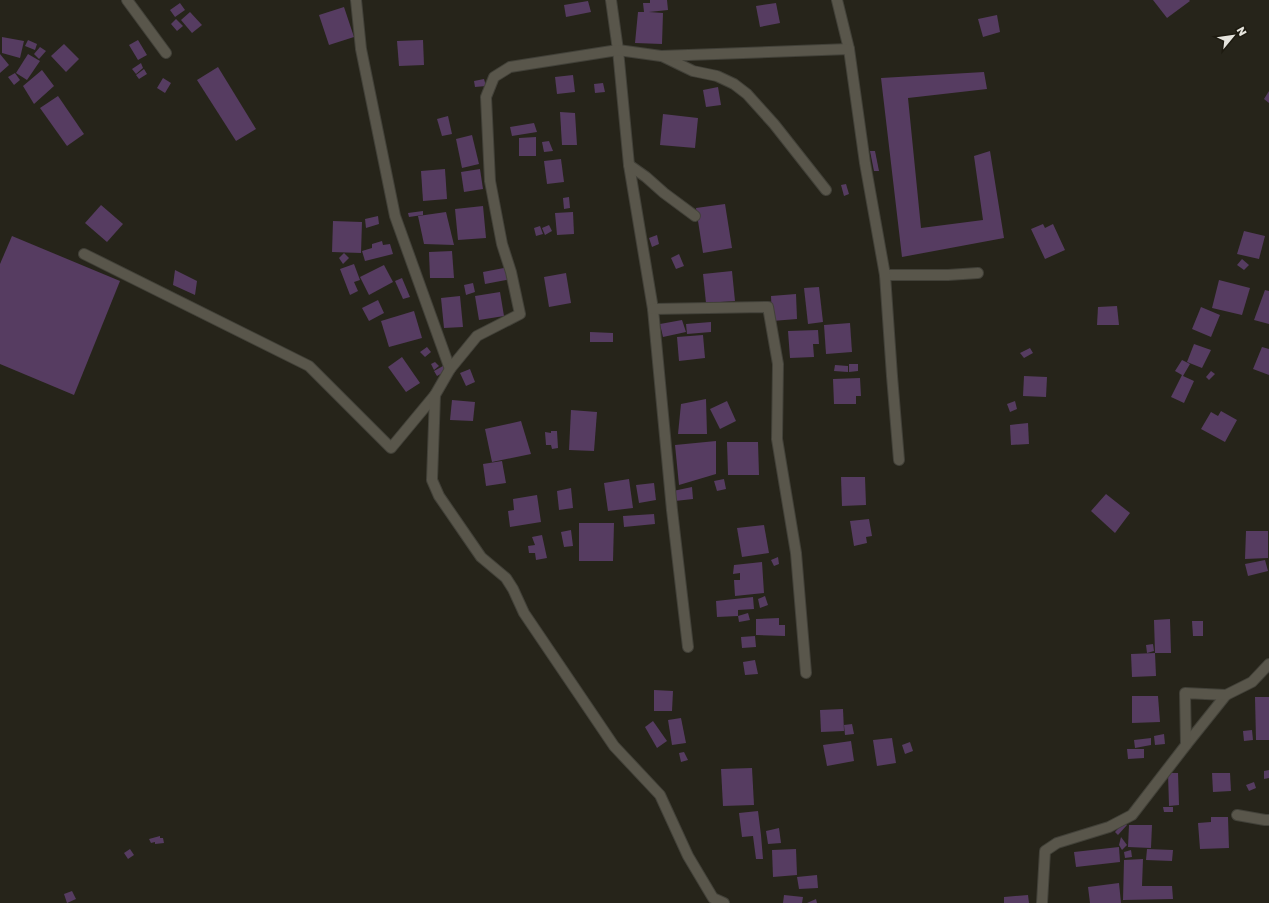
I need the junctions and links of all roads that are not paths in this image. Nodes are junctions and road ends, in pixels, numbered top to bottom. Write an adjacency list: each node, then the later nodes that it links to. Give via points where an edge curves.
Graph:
1 (127, 0): 7 (street)
2 (356, 0): 16 (street, via 361,49 395,216)
3 (610, 0): 6 (street)
4 (837, 0): 5 (street)
5 (850, 49): 8 (street); 14 (street, via 865,162)
6 (618, 50): 8 (street); 9 (street); 16 (street, via 510,68 494,77 486,97 490,181 502,244 520,314 477,336)
7 (166, 53)
8 (661, 56): 10 (street, via 693,71 717,76 748,94)
9 (629, 165): 11 (street); 15 (street)
10 (826, 190)
11 (695, 216)
12 (84, 254): 17 (street, via 309,366 391,448)
13 (978, 273): 14 (street)
14 (885, 275): 18 (street)
15 (653, 309): 19 (street); 21 (street, via 768,307 778,364 777,439 796,553)
16 (450, 369): 17 (street)
17 (435, 395): 26 (street, via 432,480 438,496 481,557 506,578 524,613 614,746 660,795 688,856 713,898)
18 (899, 460)
19 (688, 647)
20 (1269, 664): 22 (street, via 1252,682)
21 (806, 673)
22 (1226, 695): 23 (street); 23 (street, via 1185,693)
23 (1186, 745): 27 (street, via 1132,815 1109,827 1057,843 1045,850)
24 (1237, 815): 25 (street)
25 (1269, 820)
26 (724, 903)
27 (1042, 903)

